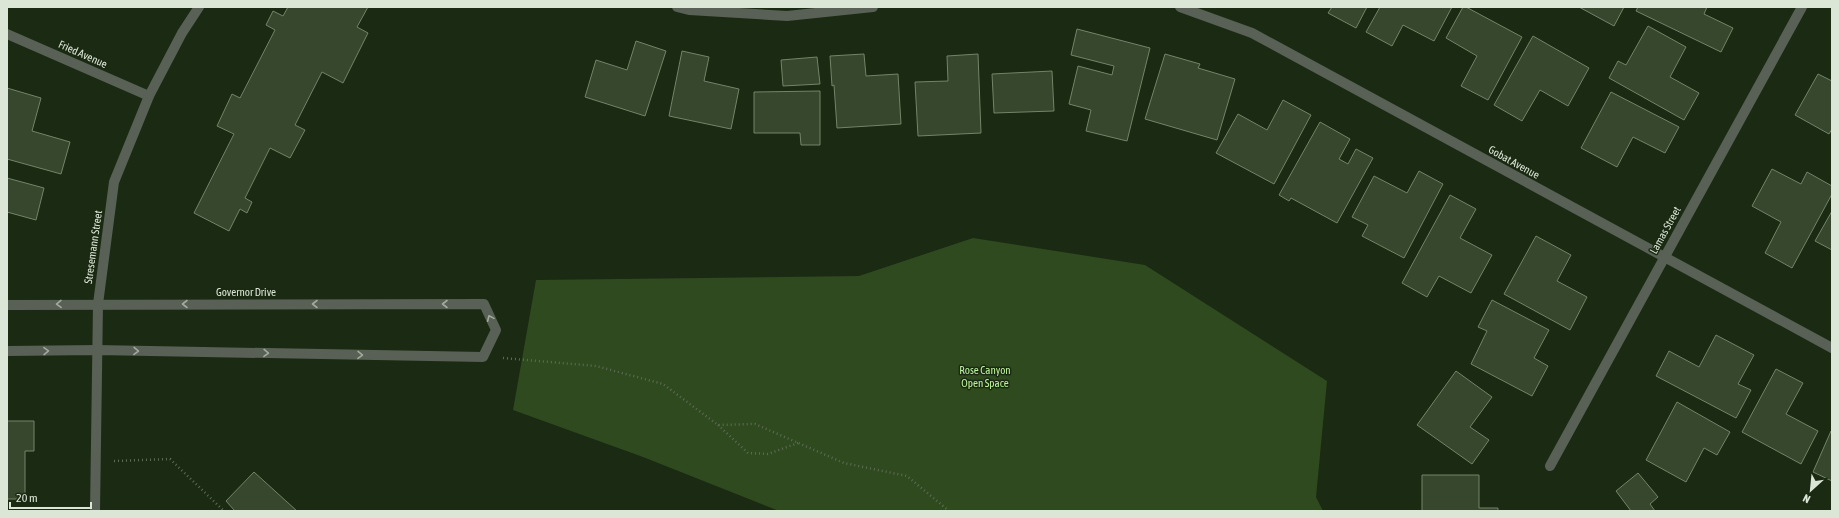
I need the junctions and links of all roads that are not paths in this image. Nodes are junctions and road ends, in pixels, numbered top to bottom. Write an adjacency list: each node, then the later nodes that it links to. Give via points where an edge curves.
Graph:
1 (199, 7): 7 (street, Stresemann Street, via 182,33)
2 (677, 7): 3 (street, via 787,16)
3 (873, 7)
4 (1180, 7): 8 (street, Gobat Avenue, via 1252,34)
5 (1802, 7): 8 (street, Lamas Street)
6 (7, 34): 7 (street, Fried Avenue)
7 (149, 96): 9 (street, Stresemann Street, via 114,182)
8 (1664, 257): 11 (street, Gobat Avenue); 14 (street, Lamas Street)
9 (98, 304): 10 (street, Governor Drive, one-way to 10); 12 (street, Stresemann Street); 12 (street, Governor Drive, one-way to 9, via 483,357 496,330 484,304)
10 (7, 305)
11 (1832, 348)
12 (97, 350): 13 (street, one-way to 12); 15 (street, Stresemann Street)
13 (7, 351)
14 (1550, 466)
15 (95, 511)

